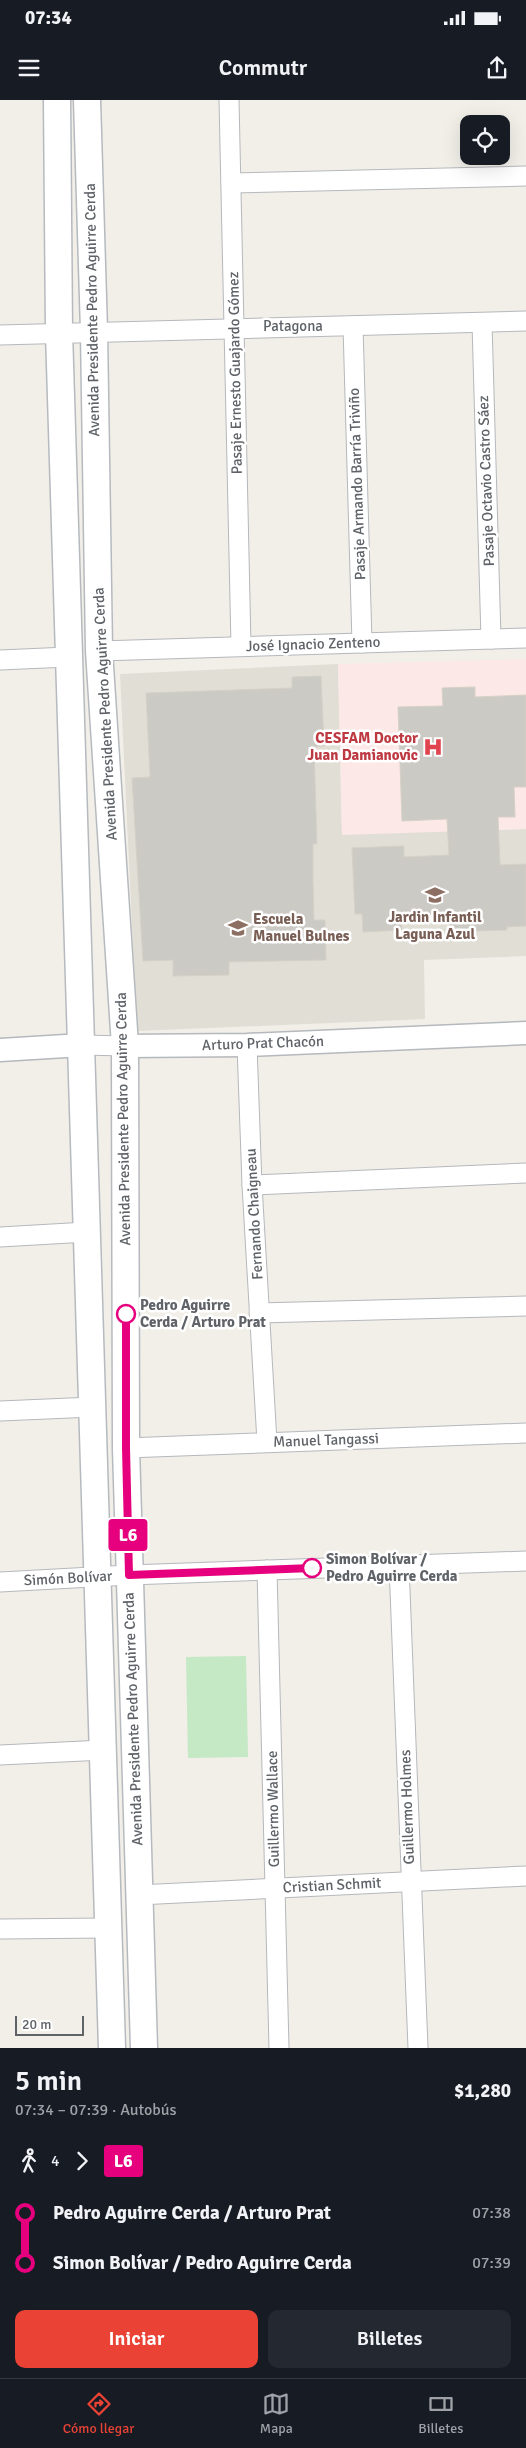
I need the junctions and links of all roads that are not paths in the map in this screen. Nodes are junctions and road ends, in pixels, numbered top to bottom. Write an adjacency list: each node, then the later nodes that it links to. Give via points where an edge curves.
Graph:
1 (57, 100): 11 (main road, Avenida Presidente Pedro Aguirre Cerda)
2 (87, 100): 10 (main road, Avenida Presidente Pedro Aguirre Cerda)
3 (228, 100): 5 (street, Pasaje Ernesto Guajardo Gómez)
4 (526, 176): 5 (street)
5 (230, 183): 9 (street, Pasaje Ernesto Guajardo Gómez)
6 (526, 321): 7 (street, Patagona)
7 (482, 323): 8 (street, Patagona); 14 (street, Pasaje Octavio Castro Sáez)
8 (353, 326): 9 (street, Patagona); 15 (street, Pasaje Armando Barría Triviño)
9 (234, 327): 10 (street, Patagona); 16 (street, Pasaje Ernesto Guajardo Gómez)
10 (94, 331): 11 (street, Patagona); 17 (main road, Avenida Presidente Pedro Aguirre Cerda)
11 (59, 332): 12 (street, Patagona); 18 (main road, Avenida Presidente Pedro Aguirre Cerda)
12 (0, 335)
13 (526, 638): 14 (street, José Ignacio Zenteno)
14 (491, 639): 15 (street, José Ignacio Zenteno)
15 (362, 643): 16 (street, José Ignacio Zenteno)
16 (241, 646): 17 (street, José Ignacio Zenteno)
17 (99, 651): 18 (main road); 23 (main road, Avenida Presidente Pedro Aguirre Cerda)
18 (68, 657): 19 (street); 21 (main road, Avenida Presidente Pedro Aguirre Cerda)
19 (0, 660)
20 (526, 1033): 22 (street, Arturo Prat Chacón)
21 (82, 1045): 23 (street, Arturo Prat Chacón); 24 (street, Arturo Prat Chacón); 27 (main road, Avenida Presidente Pedro Aguirre Cerda)
22 (247, 1045): 23 (street, Arturo Prat Chacón); 26 (street, Fernando Chaigneau)
23 (125, 1046): 35 (main road, Avenida Presidente Pedro Aguirre Cerda)
24 (0, 1050)
25 (526, 1173): 26 (street)
26 (252, 1185): 30 (street, Fernando Chaigneau)
27 (87, 1232): 28 (street); 31 (main road, Avenida Presidente Pedro Aguirre Cerda)
28 (0, 1237)
29 (526, 1306): 30 (street)
30 (259, 1313): 34 (street, Fernando Chaigneau)
31 (93, 1407): 32 (street); 40 (main road, Avenida Presidente Pedro Aguirre Cerda)
32 (0, 1411)
33 (526, 1433): 34 (street, Manuel Tangassi)
34 (267, 1442): 35 (street, Manuel Tangassi)
35 (126, 1448): 39 (main road, Avenida Presidente Pedro Aguirre Cerda)
36 (526, 1560): 37 (street, Simón Bolívar)
37 (398, 1565): 38 (street, Simón Bolívar); 45 (street, Guillermo Holmes)
38 (267, 1570): 39 (street, Simón Bolívar); 46 (street, Guillermo Wallace)
39 (129, 1575): 40 (street, Simón Bolívar); 47 (main road, Avenida Presidente Pedro Aguirre Cerda)
40 (98, 1576): 41 (street, Simón Bolívar); 42 (main road, Avenida Presidente Pedro Aguirre Cerda)
41 (0, 1582)
42 (104, 1750): 43 (street); 48 (main road, Avenida Presidente Pedro Aguirre Cerda)
43 (0, 1755)
44 (526, 1876): 45 (street, Cristian Schmit)
45 (410, 1882): 46 (street, Cristian Schmit); 53 (street, Guillermo Holmes)
46 (275, 1888): 47 (street, Cristian Schmit); 52 (street, Guillermo Wallace)
47 (138, 1895): 51 (main road, Avenida Presidente Pedro Aguirre Cerda)
48 (109, 1928): 49 (street); 50 (main road, Avenida Presidente Pedro Aguirre Cerda)
49 (0, 1930)
50 (112, 2048)
51 (144, 2048)
52 (279, 2048)
53 (418, 2048)

